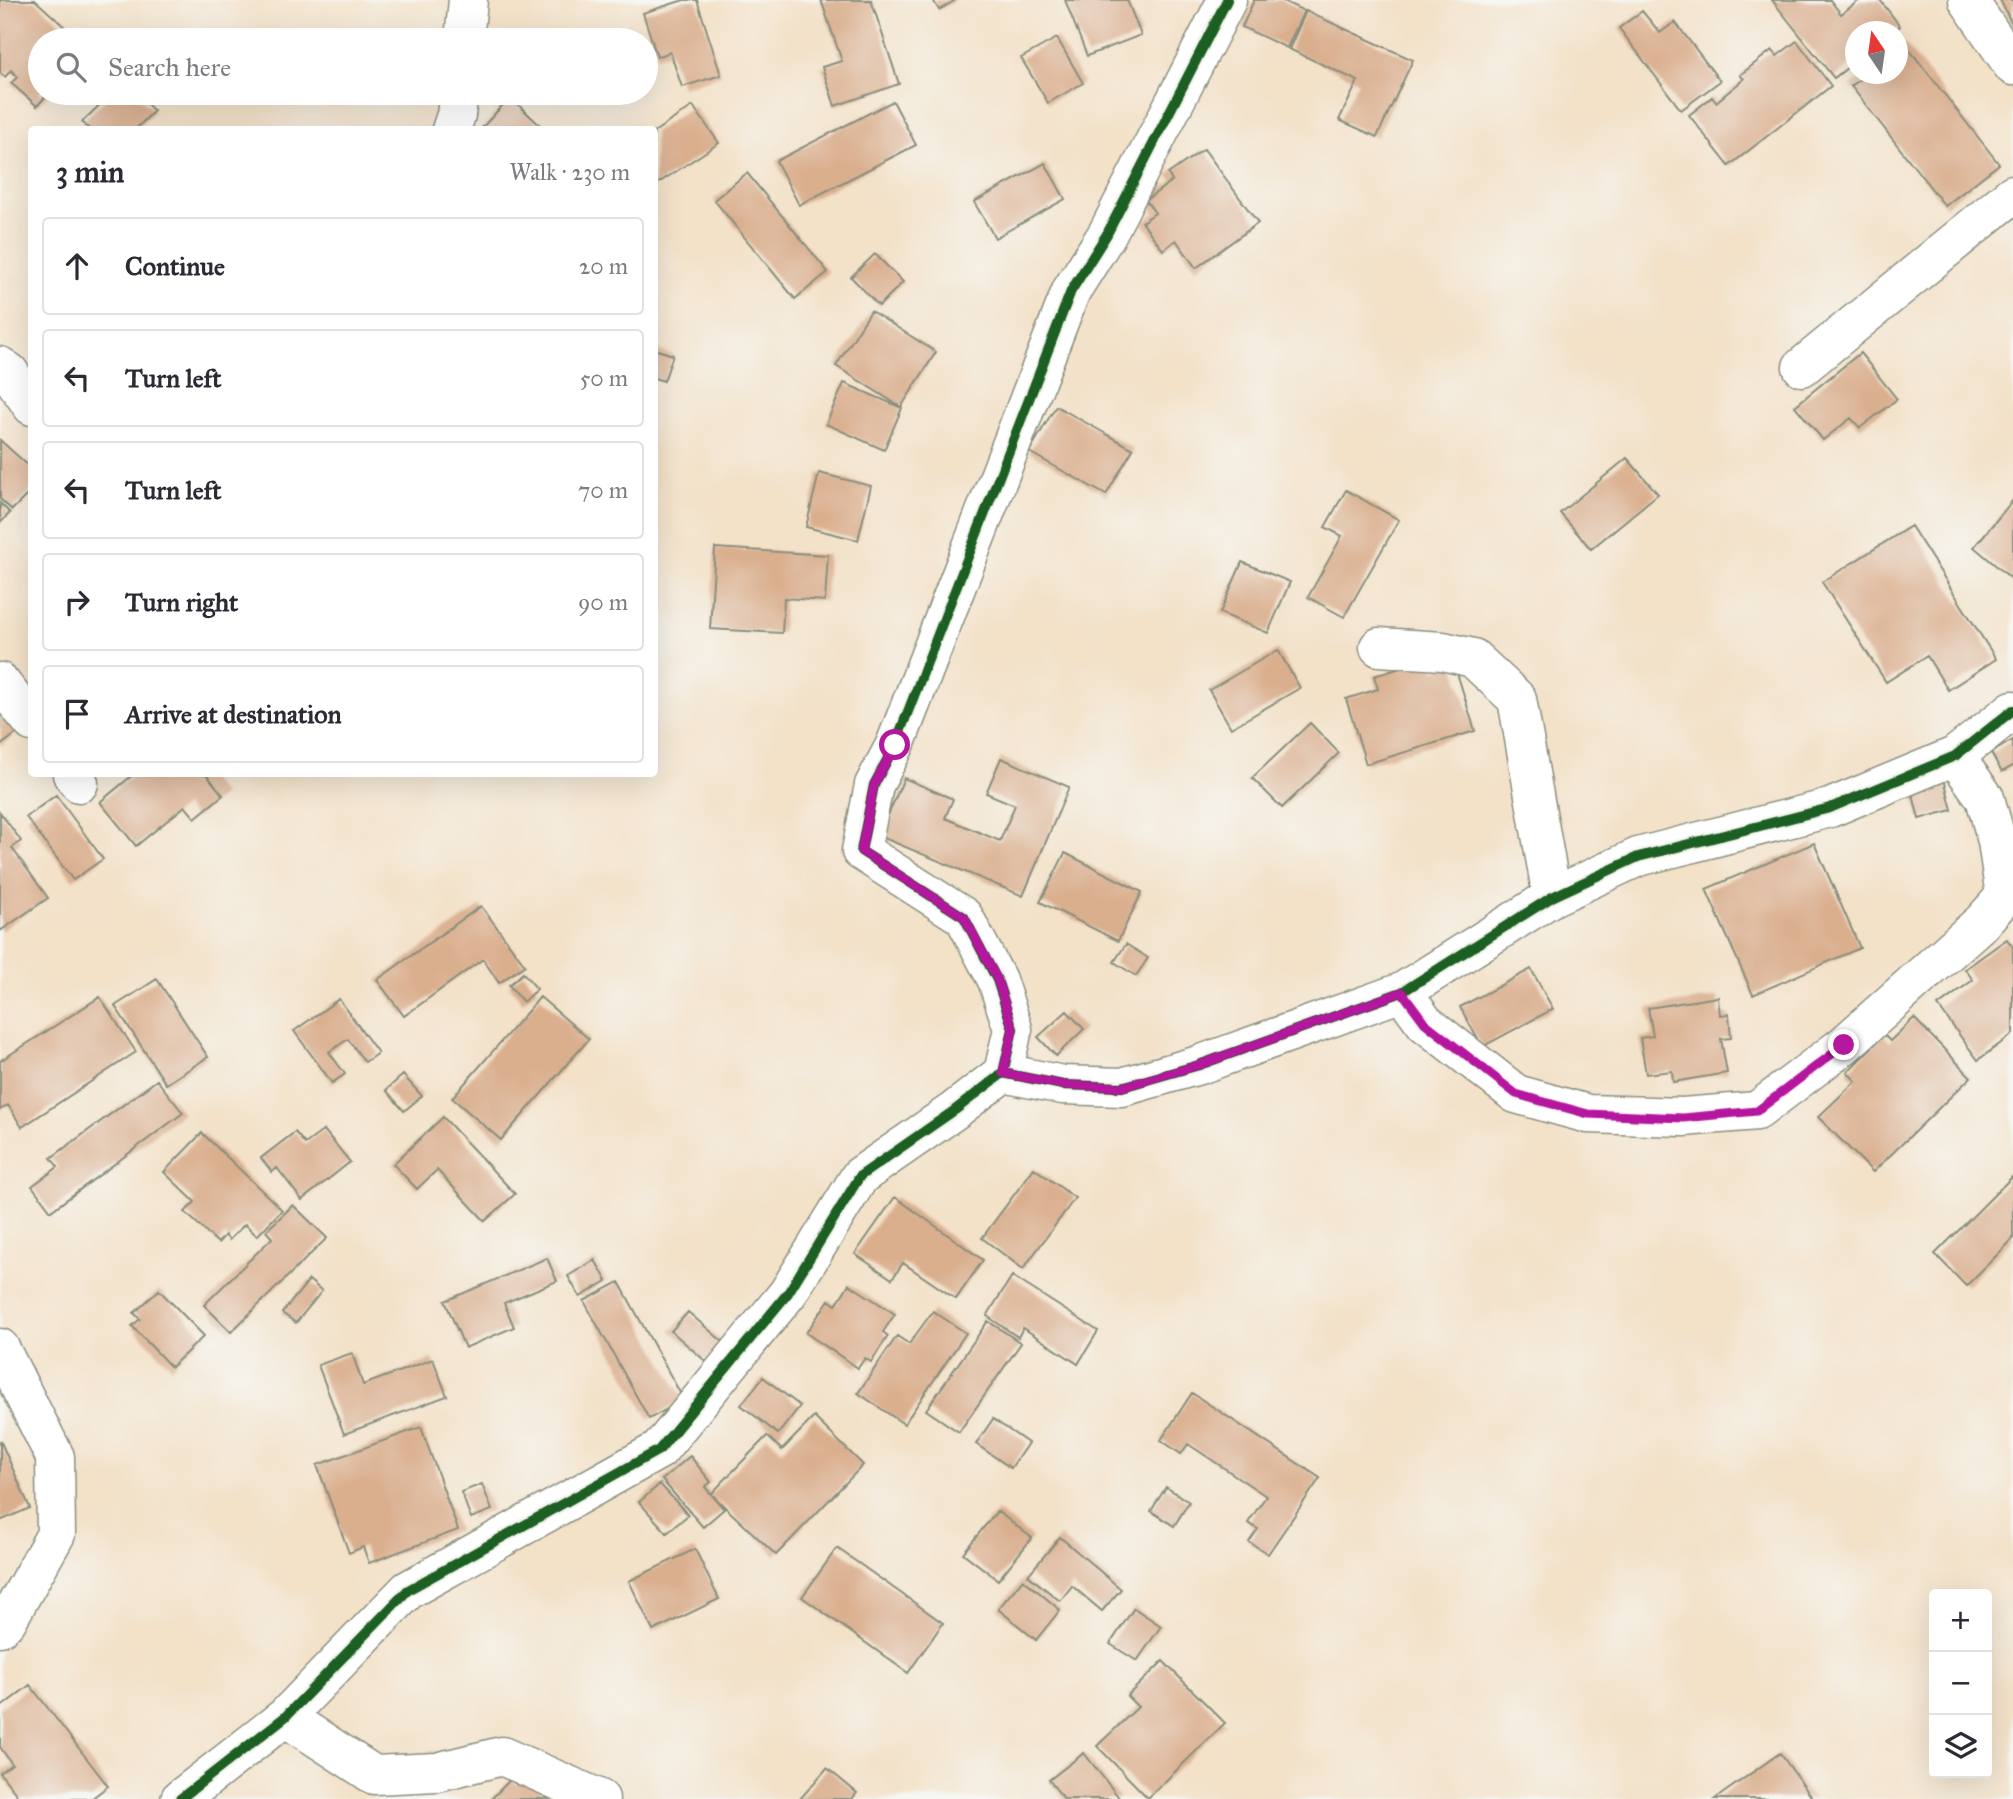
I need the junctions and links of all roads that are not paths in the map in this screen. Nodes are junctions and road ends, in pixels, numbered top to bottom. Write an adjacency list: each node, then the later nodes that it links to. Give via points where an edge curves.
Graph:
1 (468, 0): 4 (street)
2 (1227, 0): 19 (street, via 1107,234 1071,291 895,745 874,785 861,851 964,917 997,979 1013,1029)
3 (1968, 0): 5 (street)
4 (465, 28)
5 (2013, 66)
6 (457, 105): 7 (street)
7 (452, 126)
8 (2013, 194): 10 (street)
9 (0, 366): 11 (street)
10 (1802, 367)
11 (28, 400)
12 (1379, 647): 17 (street, via 1443,651 1472,658 1517,699)
13 (0, 682): 15 (street)
14 (2013, 710): 16 (street)
15 (28, 717)
16 (1955, 757): 17 (street, via 1830,808 1638,857); 18 (street, via 1985,798 2005,896 1844,1045 1757,1111 1683,1118 1588,1114 1516,1094 1425,1023)
17 (1552, 897): 18 (street)
18 (1402, 992): 19 (street, via 1199,1065 1122,1087 1063,1085)
19 (1003, 1073): 22 (street, via 860,1177 788,1293 659,1450 408,1590)
20 (0, 1348): 21 (street, via 55,1457 56,1534)
21 (0, 1627)
22 (285, 1717): 23 (street); 24 (street, via 374,1775 437,1772 502,1756)
23 (180, 1799)
24 (600, 1799)

